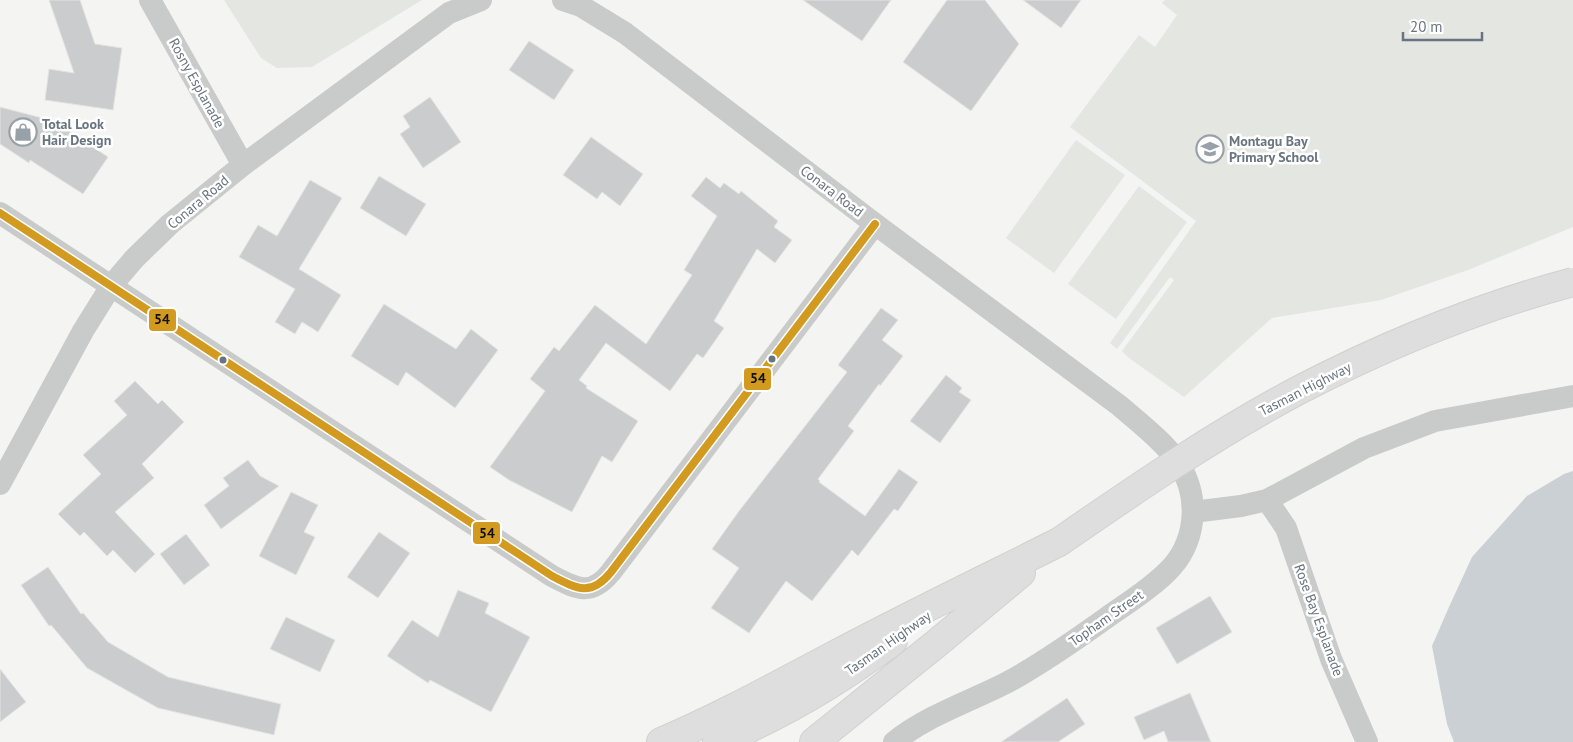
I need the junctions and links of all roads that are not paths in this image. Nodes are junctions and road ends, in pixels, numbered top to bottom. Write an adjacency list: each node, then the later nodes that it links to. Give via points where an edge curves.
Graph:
1 (150, 0): 4 (street, Rosny Esplanade)
2 (480, 0): 4 (street, Conara Road, via 449,13)
3 (563, 0): 6 (street, Conara Road, via 581,6 626,33)
4 (243, 166): 8 (street, Conara Road, via 170,224)
5 (0, 213): 8 (street)
6 (875, 224): 8 (street, via 611,572 600,584 588,588 572,586 552,576); 10 (street, Conara Road)
7 (1573, 282): 14 (highway, Tasman Highway, bridge, via 1528,294 1440,326 1300,390 1246,420)
8 (111, 286): 11 (street, Conara Road)
9 (1573, 396): 12 (street, via 1435,421 1364,448)
10 (1143, 426): 13 (street, Topham Street, via 1179,463 1188,480)
11 (0, 484)
12 (1267, 500): 13 (street); 19 (street, Rose Bay Esplanade, via 1286,528 1331,659)
13 (1193, 512): 18 (street, Topham Street, via 1192,526 1179,559 1147,590 1011,680 931,718)
14 (1059, 542): 15 (highway, via 723,714); 16 (highway, Tasman Highway, via 946,603 809,697 753,728); 17 (highway, Tasman Highway)
15 (660, 742)
16 (717, 742)
17 (814, 742)
18 (894, 742)
19 (1367, 742)

